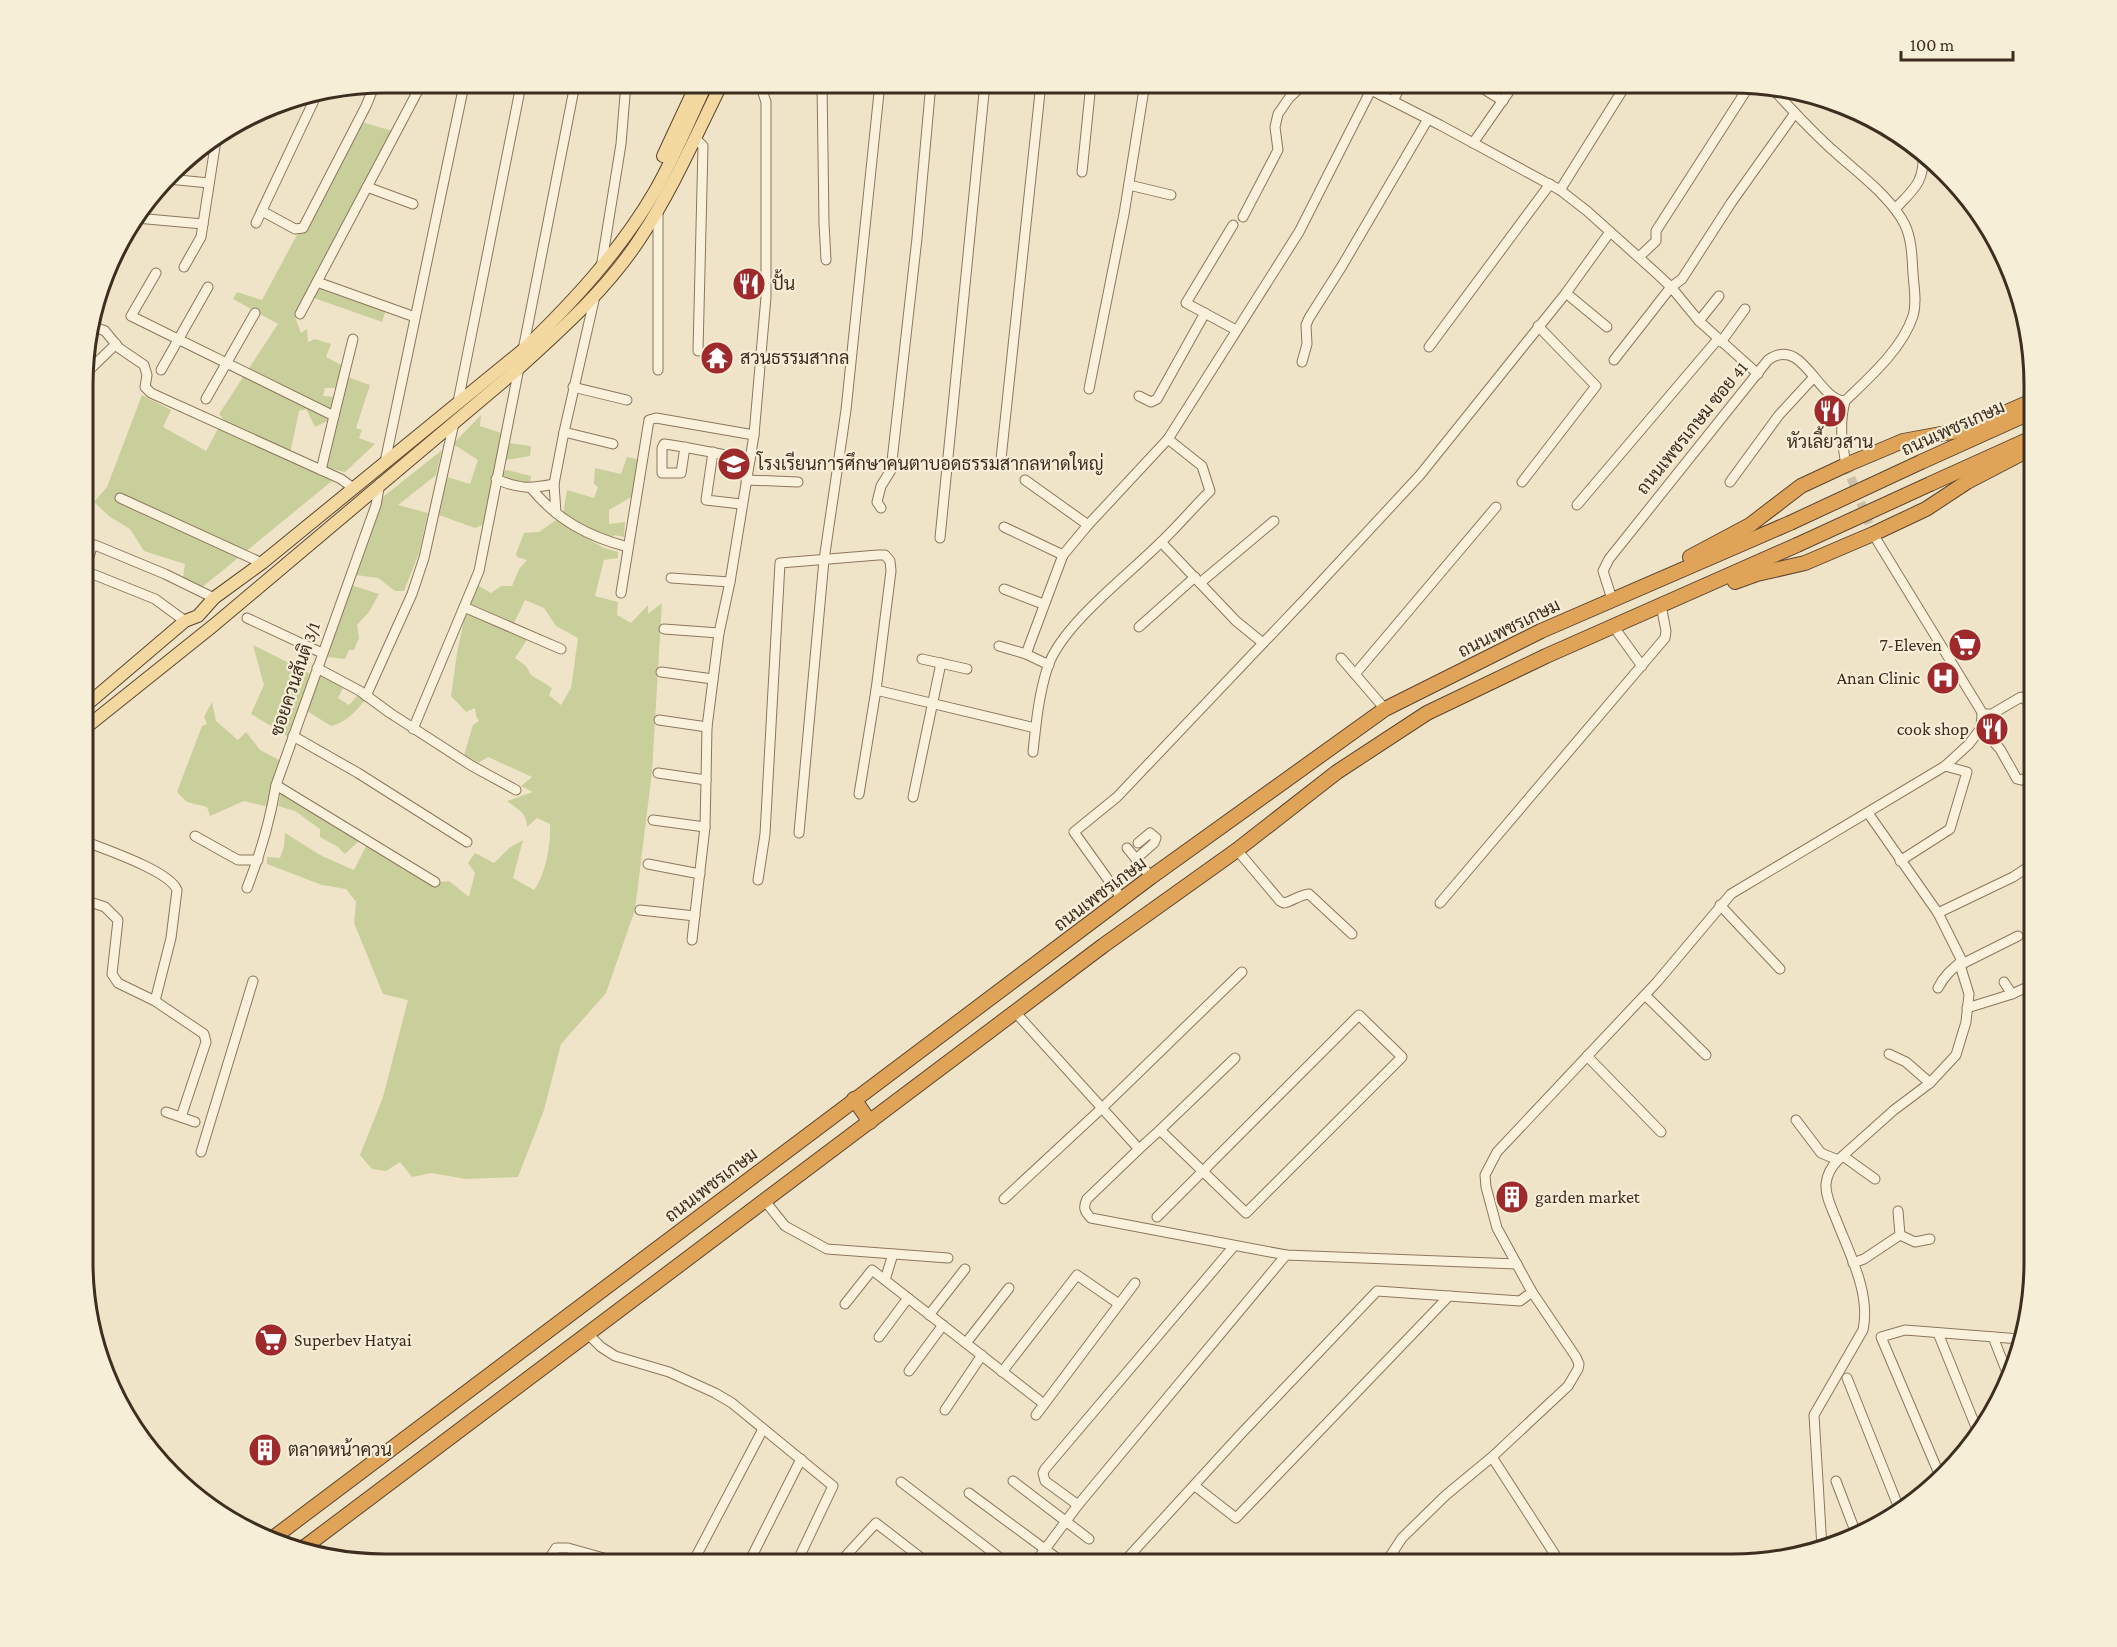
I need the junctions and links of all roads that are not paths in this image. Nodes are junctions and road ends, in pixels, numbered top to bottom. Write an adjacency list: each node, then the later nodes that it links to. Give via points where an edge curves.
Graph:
1 (417, 93): 42 (street)
2 (462, 93): 72 (street)
3 (519, 93): 100 (street)
4 (579, 93): 83 (street)
5 (625, 93): 60 (street, via 621,144)
6 (692, 93): 56 (main road)
7 (702, 93): 56 (main road, via 656,190)
8 (717, 93): 43 (main road)
9 (725, 93): 33 (main road)
10 (763, 93): 106 (street, via 766,297)
11 (822, 93): 58 (street)
12 (878, 93): 143 (street, via 846,410)
13 (930, 93): 132 (street, via 891,470 881,486 877,502)
14 (984, 93): 138 (street)
15 (1040, 93): 113 (street)
16 (1089, 93): 37 (street)
17 (1143, 93): 41 (street)
18 (1294, 93): 50 (street, via 1278,114 1278,150)
19 (1369, 93): 77 (street, via 1299,232)
20 (1377, 93): 28 (street)
21 (1397, 93): 28 (street)
22 (1490, 93): 29 (street)
23 (1508, 93): 29 (street)
24 (1621, 93): 44 (street)
25 (371, 94): 49 (street, via 303,228 295,229)
26 (1744, 94): 57 (street, via 1656,231 1656,241)
27 (1785, 98): 31 (street)
28 (1393, 101): 32 (street)
29 (1503, 101): 34 (street)
30 (314, 102): 49 (street)
31 (1795, 113): 48 (street); 64 (street, via 1682,279)
32 (1428, 118): 34 (street); 86 (street, via 1309,318)
33 (698, 141): 43 (main road); 84 (street, via 703,146)
34 (1473, 143): 40 (street)
35 (215, 148): 39 (street)
36 (1924, 166): 48 (street, via 1914,189)
37 (1082, 172)
38 (178, 180): 39 (street)
39 (209, 183): 53 (street)
40 (1550, 184): 44 (street); 82 (street)
41 (1129, 185): 45 (street); 95 (street)
42 (367, 187): 46 (street); 62 (street)
43 (670, 190): 47 (main road)
44 (1560, 190): 55 (street)
45 (1172, 195)
46 (413, 204)
47 (658, 209): 65 (main road, via 641,239); 91 (street)
48 (1895, 209): 99 (street, via 1911,242 1914,314 1897,345)
49 (262, 211): 52 (street)
50 (1244, 218)
51 (145, 219): 53 (street)
52 (256, 223)
53 (203, 224): 59 (street, via 201,237)
54 (1233, 225): 70 (street, via 1186,303)
55 (1610, 232): 57 (street); 66 (street)
56 (627, 233): 60 (main road)
57 (1640, 257): 64 (street)
58 (826, 260)
59 (184, 267)
60 (600, 270): 83 (main road)
61 (156, 273): 78 (street, via 131,316)
62 (317, 282): 71 (street); 72 (street)
63 (208, 287): 78 (street)
64 (1671, 287): 73 (street); 85 (street)
65 (596, 293): 89 (main road); 94 (street)
66 (1566, 293): 74 (street); 75 (street)
67 (1719, 296): 73 (street)
68 (1745, 309): 80 (street)
69 (255, 313): 87 (street)
70 (1205, 313): 77 (street); 96 (street, via 1157,399 1151,402)
71 (300, 314)
72 (415, 316): 115 (street)
73 (1699, 321): 80 (street)
74 (1538, 326): 122 (street, via 1596,386); 164 (street, via 1420,474)
75 (1607, 327)
76 (99, 330): 81 (street)
77 (1236, 330): 107 (street)
78 (179, 339): 87 (street); 90 (street)
79 (353, 339): 102 (street)
80 (1719, 340): 92 (street); 130 (street)
81 (116, 344): 88 (street); 117 (street, via 144,365 146,387 151,393)
82 (1429, 347)
83 (522, 350): 100 (main road)
84 (698, 351)
85 (1614, 360)
86 (1302, 362)
87 (226, 363): 97 (street); 102 (street)
88 (94, 365)
89 (519, 368): 104 (main road); 118 (street)
90 (162, 370)
91 (658, 370)
92 (1758, 374): 93 (street, ถนนเพชรเกษม ซอย 41, via 1768,360 1781,354 1796,359); 154 (street, ถนนเพชรเกษม ซอย 41, via 1609,559 1603,571)
93 (1814, 377): 99 (street, ถนนเพชรเกษม ซอย 41); 123 (street, via 1779,415)
94 (573, 387): 98 (street); 105 (street)
95 (1089, 389)
96 (1139, 396)
97 (206, 399)
98 (627, 400)
99 (1845, 401): 116 (street, via 1840,436)
100 (458, 402): 115 (main road)
101 (2024, 404): 116 (highway, via 1968,429 1903,441)
102 (334, 416): 117 (street)
103 (2024, 416): 146 (highway, ถนนเพชรเกษม, bridge)
104 (454, 423): 124 (main road); 181 (street, via 424,558)
105 (564, 432): 109 (street); 125 (street)
106 (754, 435): 114 (street); 141 (street, via 649,420)
107 (1168, 438): 135 (street); 139 (street, via 1202,466 1210,491)
108 (2024, 442): 151 (highway, bridge)
109 (613, 444)
110 (685, 447): 111 (street)
111 (713, 452): 114 (street); 129 (street, via 706,500)
112 (2024, 452): 137 (highway, via 1966,482 1926,509)
113 (1002, 459)
114 (750, 460): 119 (street)
115 (385, 462): 126 (main road)
116 (1846, 465): 146 (highway, via 1801,486 1750,525 1673,566)
117 (321, 470): 126 (street)
118 (496, 479): 127 (street); 157 (street, via 479,572)
119 (746, 480): 121 (street); 129 (street)
120 (1025, 480): 135 (street)
121 (798, 482)
122 (1522, 482)
123 (1730, 482)
124 (381, 483): 167 (street, ซอยควนสันติ 3/1); 186 (main road)
125 (554, 484): 127 (street); 133 (street)
126 (353, 488): 144 (main road)
127 (531, 488): 133 (street)
128 (120, 498): 144 (street)
129 (741, 504): 149 (street)
130 (1577, 505)
131 (1496, 507): 177 (street)
132 (881, 508)
133 (556, 513): 141 (street, via 585,533)
134 (1274, 520): 148 (street)
135 (1088, 525): 142 (street)
136 (1004, 527): 142 (street)
137 (1873, 534): 151 (highway, via 1804,563 1757,574 1708,593); 182 (street, via 1983,714 1992,714)
138 (940, 537)
139 (1161, 542): 148 (street); 172 (street, via 1072,627)
140 (93, 546): 153 (street)
141 (628, 547): 152 (street)
142 (1063, 555): 155 (street)
143 (824, 560): 179 (street, via 885,555 890,561); 207 (street); 221 (street, via 780,563 765,834)
144 (262, 563): 153 (main road)
145 (93, 574): 159 (street, via 155,599)
146 (1665, 576): 154 (highway, ถนนเพชรเกษม)
147 (671, 579): 149 (street)
148 (1197, 580): 161 (street); 164 (street)
149 (730, 582): 163 (street)
150 (1004, 589): 155 (street)
151 (1695, 590): 156 (highway)
152 (621, 592)
153 (214, 598): 159 (main road, via 198,616)
154 (1612, 599): 185 (highway, ถนนเพชรเกษม)
155 (1043, 604): 168 (street)
156 (1661, 605): 160 (highway); 173 (street, via 1665,638)
157 (464, 607): 166 (street); 192 (street)
158 (247, 618): 167 (street)
159 (185, 621): 180 (main road)
160 (1613, 626): 173 (street); 213 (highway, via 1428,713 1337,772)
161 (1139, 627)
162 (664, 629): 163 (street)
163 (719, 633): 178 (street)
164 (1263, 643): 224 (street, via 1117,797 1074,832)
165 (999, 646): 168 (street)
166 (561, 649)
167 (322, 652): 174 (street, ซอยควนสันติ 3/1)
168 (1026, 654): 172 (street)
169 (922, 658): 171 (street)
170 (1341, 658): 177 (street)
171 (941, 663): 175 (street); 184 (street)
172 (1049, 665): 191 (street)
173 (1642, 666): 226 (street)
174 (317, 668): 181 (street); 194 (street, ซอยควนสันติ 3/1)
175 (967, 669)
176 (662, 672): 178 (street)
177 (1355, 674): 185 (street)
178 (713, 679): 190 (street)
179 (876, 690): 184 (street); 202 (street)
180 (99, 695): 183 (main road); 186 (main road)
181 (366, 696): 192 (street)
182 (2024, 699)
183 (93, 700)
184 (932, 705): 191 (street); 203 (street)
185 (1384, 709): 220 (highway, ถนนเพชรเกษม)
186 (111, 710): 189 (main road)
187 (1982, 714): 193 (street)
188 (659, 720): 190 (street)
189 (93, 723)
190 (707, 727): 199 (street)
191 (1035, 728): 195 (street)
192 (413, 729): 201 (street)
193 (1981, 729): 196 (street); 198 (street, via 2000,749 2017,779)
194 (293, 736): 200 (street, ซอยควนสันติ 3/1); 209 (street)
195 (1033, 752)
196 (1945, 766): 204 (street); 216 (street, via 1967,772 1950,829)
197 (658, 774): 199 (street)
198 (2024, 779)
199 (706, 780): 206 (street)
200 (276, 785): 215 (street, ซอยควนสันติ 3/1); 222 (street)
201 (516, 790)
202 (859, 794)
203 (913, 797)
204 (1868, 813): 216 (street); 227 (street, via 1767,871)
205 (653, 820): 206 (street)
206 (705, 827): 219 (street)
207 (799, 833)
208 (195, 836): 215 (street, via 238,860)
209 (467, 842)
210 (1138, 843): 214 (street, via 1150,833 1156,838)
211 (93, 845): 243 (street, via 155,870 175,884 171,938)
212 (1127, 848): 214 (street)
213 (1237, 850): 231 (street, via 1280,901 1288,903 1309,894); 245 (highway)
214 (1136, 859): 220 (street)
215 (258, 860): 223 (street, ซอยควนสันติ 3/1)
216 (1900, 861): 229 (street)
217 (648, 864): 219 (street)
218 (2024, 870): 229 (street)
219 (700, 874): 230 (street)
220 (1151, 877): 224 (highway, ถนนเพชรเกษม)
221 (758, 880)
222 (435, 882)
223 (247, 888)
224 (1122, 899): 251 (highway, ถนนเพชรเกษม)
225 (93, 903): 243 (street, via 105,907 118,920 114,978)
226 (1440, 903)
227 (1720, 905): 235 (street); 242 (street)
228 (640, 910): 230 (street)
229 (1938, 913): 234 (street)
230 (695, 916): 233 (street)
231 (1352, 934)
232 (2018, 936): 234 (street)
233 (692, 940)
234 (1961, 963): 239 (street, via 1950,969); 244 (street, via 1969,994)
235 (1780, 969)
236 (1242, 972): 252 (street)
237 (253, 981): 261 (street)
238 (2004, 982): 241 (street)
239 (1938, 988)
240 (2024, 989): 241 (street)
241 (2012, 994): 244 (street)
242 (1645, 995): 246 (street); 248 (street)
243 (155, 1001): 254 (street, via 204,1034 206,1042)
244 (1967, 1008): 250 (street, via 1956,1055)
245 (1016, 1013): 252 (street); 257 (highway)
246 (1706, 1054)
247 (1889, 1054): 250 (street, via 1906,1062)
248 (1587, 1056): 259 (street); 276 (street, via 1497,1152 1485,1174 1497,1228)
249 (1235, 1058): 258 (street)
250 (1930, 1083): 262 (street)
251 (854, 1099): 257 (highway); 316 (highway, ถนนเพชรเกษม)
252 (1102, 1108): 260 (street); 265 (street)
253 (166, 1112): 254 (street)
254 (182, 1117): 256 (street)
255 (1796, 1120): 262 (street, via 1821,1153)
256 (195, 1122)
257 (870, 1122): 266 (highway)
258 (1160, 1130): 260 (street); 263 (street)
259 (1661, 1132)
260 (1138, 1149): 271 (street, via 1090,1194 1084,1205 1087,1214 1108,1222)
261 (201, 1152)
262 (1840, 1158): 264 (street); 275 (street, via 1831,1167 1826,1184)
263 (1203, 1170): 263 (street, via 1359,1015 1402,1057 1246,1213); 268 (street)
264 (1875, 1179)
265 (1004, 1199)
266 (765, 1201): 272 (street, via 785,1226 827,1249); 289 (highway)
267 (1898, 1211): 269 (street)
268 (1157, 1216)
269 (1900, 1235): 270 (street, via 1915,1242); 275 (street)
270 (1929, 1239)
271 (1234, 1246): 273 (street); 313 (street, via 1043,1473 1045,1480)
272 (892, 1254): 274 (street); 278 (street)
273 (1286, 1255): 276 (street); 313 (street)
274 (948, 1258)
275 (1853, 1263): 318 (street, via 1866,1315 1863,1330 1814,1415)
276 (1516, 1264): 281 (street)
277 (965, 1269): 286 (street)
278 (885, 1280): 283 (street); 284 (street, via 872,1270)
279 (1135, 1283): 285 (street)
280 (1010, 1288): 293 (street)
281 (1532, 1292): 282 (street, via 1520,1301); 304 (street, via 1576,1357 1578,1369 1568,1386)
282 (1449, 1296): 310 (street, via 1377,1292); 310 (street, via 1236,1518)
283 (908, 1298): 286 (street); 290 (street)
284 (845, 1304)
285 (1119, 1304): 297 (street, via 1077,1275); 299 (street)
286 (930, 1314): 287 (street)
287 (943, 1325): 293 (street); 296 (street)
288 (1938, 1333): 291 (street); 302 (street); 306 (street, via 1905,1330 1881,1337)
289 (588, 1334): 303 (street, via 615,1356 669,1372 715,1392); 319 (highway)
290 (879, 1337)
291 (1993, 1337): 292 (street); 295 (street)
292 (2014, 1339)
293 (966, 1343): 294 (street)
294 (982, 1355): 297 (street); 300 (street)
295 (2005, 1366)
296 (909, 1371)
297 (1002, 1372): 299 (street)
298 (1847, 1378): 312 (street)
299 (1044, 1404): 301 (street)
300 (945, 1410)
301 (1036, 1415)
302 (1975, 1424)
303 (762, 1429): 305 (street); 323 (street)
304 (1492, 1458): 332 (street, via 1446,1495 1402,1538); 333 (street)
305 (801, 1459): 324 (street); 325 (street, via 833,1486)
306 (1937, 1469)
307 (1013, 1481): 314 (street)
308 (1836, 1481): 315 (street)
309 (901, 1482): 328 (street)
310 (1195, 1486): 331 (street)
311 (969, 1493): 320 (street)
312 (1897, 1503)
313 (1078, 1505): 314 (street)
314 (1066, 1521): 317 (street); 320 (street)
315 (1854, 1527)
316 (278, 1534)
317 (1089, 1539)
318 (1821, 1539)
319 (309, 1544)
320 (1045, 1549): 329 (street); 330 (street)
321 (552, 1554): 322 (street, via 556,1548)
322 (582, 1554)
323 (697, 1554)
324 (753, 1554)
325 (801, 1554)
326 (847, 1554): 327 (street, via 876,1523)
327 (916, 1554)
328 (995, 1554)
329 (1041, 1554)
330 (1052, 1554)
331 (1131, 1554)
332 (1392, 1554)
333 (1554, 1554)

